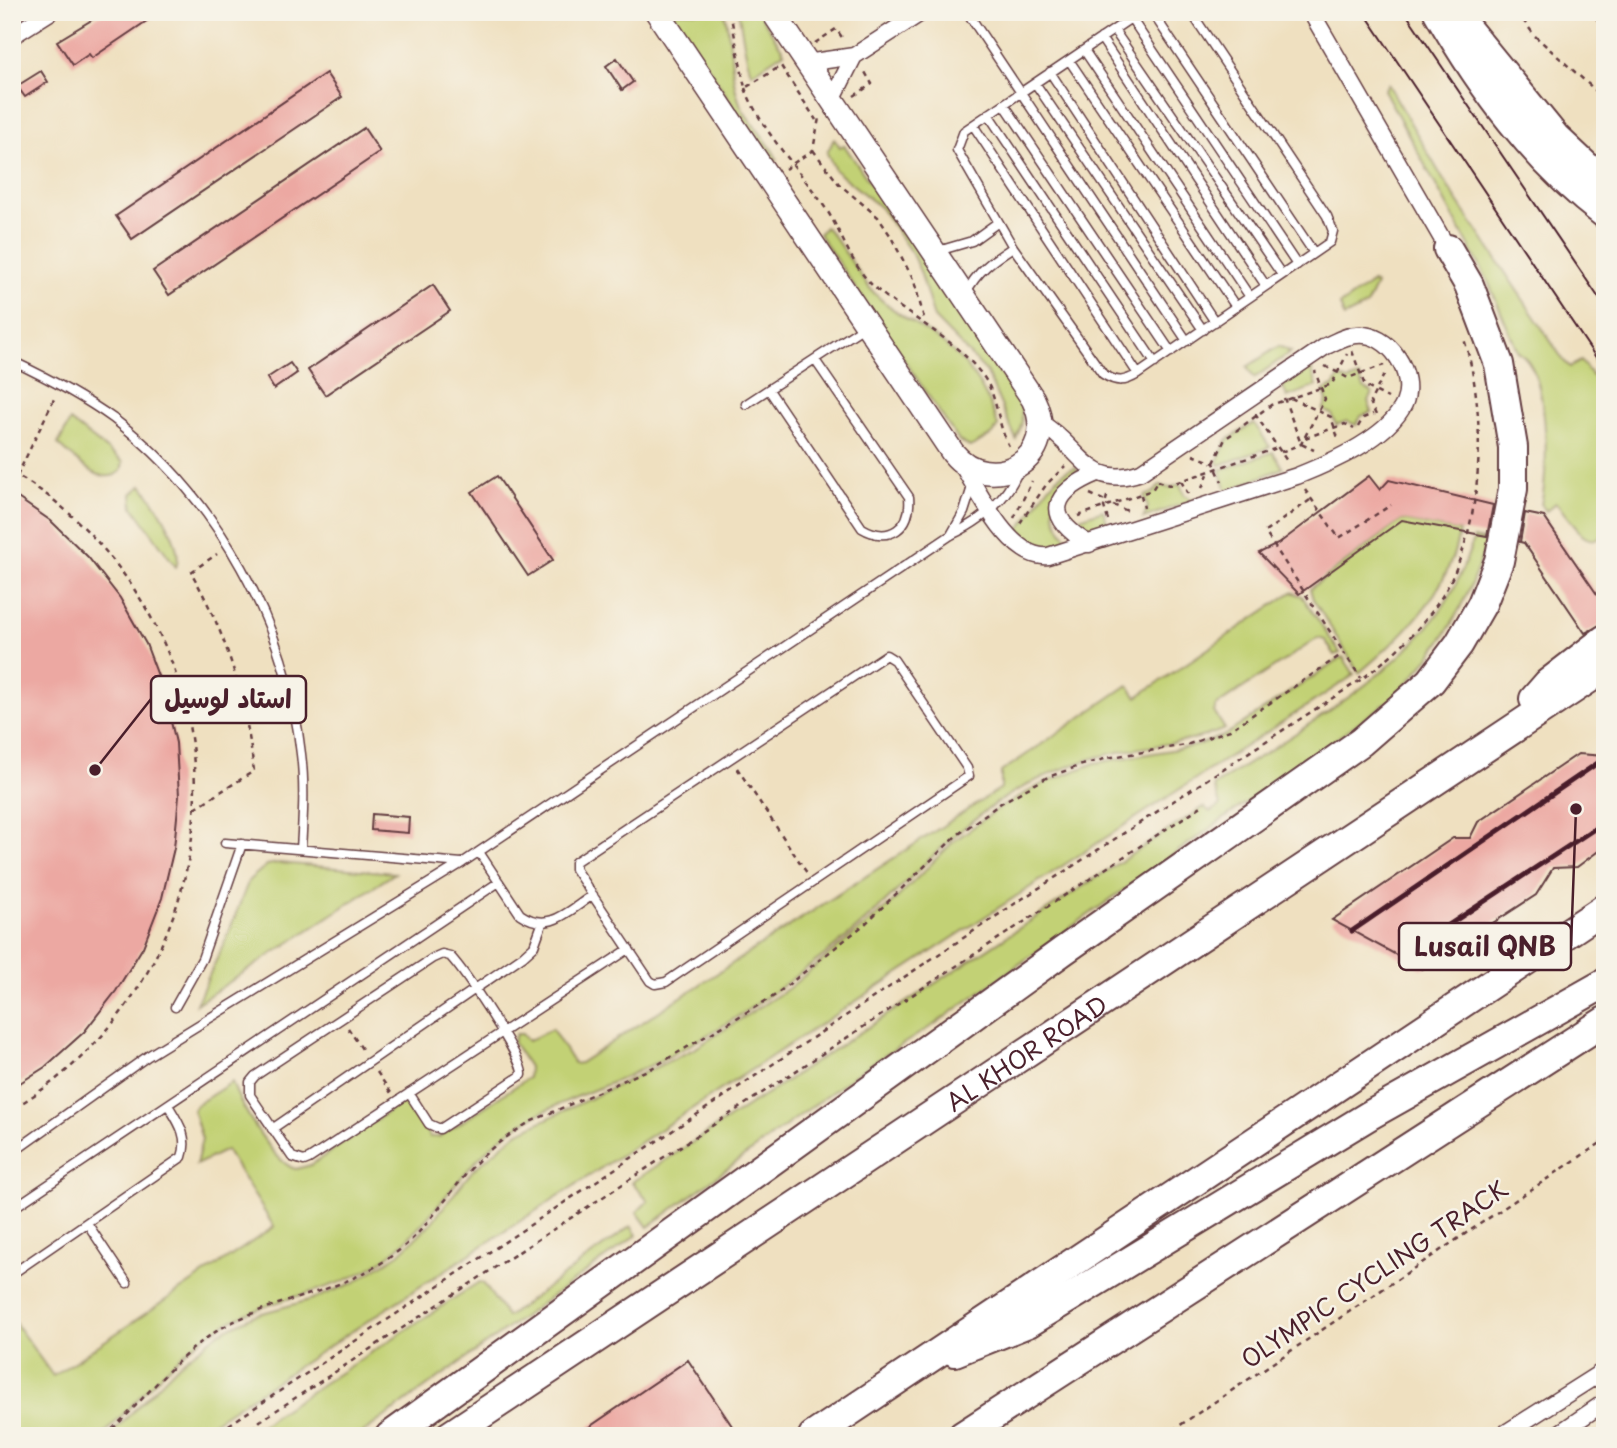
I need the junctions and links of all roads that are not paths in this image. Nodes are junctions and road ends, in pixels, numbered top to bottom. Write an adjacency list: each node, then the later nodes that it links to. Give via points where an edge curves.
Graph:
1 (50, 12): 16 (street)
2 (657, 12): 43 (street)
3 (773, 12): 21 (street)
4 (922, 12): 19 (street)
5 (967, 12): 24 (lane)
6 (1140, 12): 13 (lane)
7 (1152, 12): 35 (lane)
8 (1191, 12): 35 (lane, via 1327,216 1334,231 1330,242)
9 (1311, 12): 33 (street)
10 (1438, 12): 30 (highway, via 1504,112 1542,158)
11 (1453, 12): 29 (highway, via 1556,138)
12 (1597, 12): 14 (lane)
13 (1131, 18): 15 (lane); 36 (lane)
14 (1605, 23)
15 (1114, 30): 17 (lane); 37 (lane)
16 (12, 36)
17 (1101, 38): 18 (lane); 38 (lane)
18 (1084, 50): 20 (lane); 39 (lane)
19 (854, 56): 21 (street); 25 (street)
20 (1069, 60): 22 (lane); 41 (lane)
21 (806, 63): 25 (street)
22 (1050, 72): 23 (lane); 42 (lane)
23 (1035, 83): 24 (lane); 44 (lane)
24 (1019, 94): 26 (lane); 45 (lane)
25 (831, 102): 34 (street)
26 (1004, 104): 27 (lane); 46 (lane)
27 (988, 114): 28 (lane); 49 (lane)
28 (973, 125): 31 (lane, via 964,131 957,149); 50 (lane)
29 (1605, 184)
30 (1605, 214)
31 (997, 223): 32 (lane); 34 (lane, via 964,244)
32 (1013, 247): 40 (lane, via 973,278); 50 (lane, via 1103,374 1113,381)
33 (1448, 249): 89 (highway, via 1477,305 1499,364 1508,405 1513,489 1499,561 1482,604 1431,681 1361,743 1063,951)
34 (932, 252): 40 (street)
35 (1314, 253): 36 (lane)
36 (1297, 265): 37 (lane)
37 (1282, 275): 38 (lane)
38 (1266, 286): 39 (lane)
39 (1250, 297): 41 (lane)
40 (964, 298): 53 (street, via 1033,399)
41 (1236, 307): 42 (lane)
42 (1215, 322): 44 (lane)
43 (867, 325): 47 (lane); 55 (street)
44 (1203, 330): 45 (lane)
45 (1187, 341): 46 (lane)
46 (1171, 352): 49 (lane)
47 (815, 359): 51 (lane); 51 (lane, via 909,497 907,520 895,532 873,535 862,528)
48 (12, 361): 65 (lane, via 60,384 141,442 201,506 228,546 269,627 289,686 302,754)
49 (1155, 363): 50 (lane)
50 (1139, 374)
51 (769, 390): 52 (lane)
52 (746, 404)
53 (1042, 424): 54 (street, via 1037,447); 56 (street)
54 (1021, 464): 55 (street, via 990,473); 57 (lane, via 1010,490)
55 (967, 473): 57 (street); 58 (lane, via 970,498)
56 (1098, 473): 59 (street, via 1066,490 1060,506 1062,522); 59 (street, via 1129,476 1149,466 1326,346 1346,345 1357,335 1374,337 1389,346 1407,382 1404,405 1381,419 1339,458)
57 (991, 509): 58 (lane); 59 (street, via 1012,528 1022,550 1038,557)
58 (951, 535): 66 (lane)
59 (1089, 544)
60 (1605, 639): 62 (highway, via 1548,683)
61 (1605, 668): 62 (highway, AL KHOR ROAD)
62 (1498, 737): 90 (highway, AL KHOR ROAD)
63 (225, 843): 64 (lane)
64 (242, 844): 65 (lane); 75 (lane, via 202,960)
65 (301, 849): 67 (lane)
66 (479, 852): 67 (lane); 68 (lane)
67 (461, 863): 81 (lane, via 148,1056)
68 (499, 882): 71 (lane, via 520,914); 79 (lane)
69 (593, 895): 71 (lane); 72 (lane); 72 (lane, via 575,869 578,859 886,656 894,660 967,768 965,781 666,982 650,981)
70 (1605, 908): 86 (highway)
71 (542, 924): 74 (lane, via 534,946)
72 (629, 949): 77 (lane)
73 (1605, 983): 86 (highway, via 1370,1115 1028,1323 996,1338)
74 (475, 990): 77 (lane); 80 (lane); 80 (lane, via 450,956 442,954 255,1076 250,1095)
75 (175, 1007)
76 (1605, 1021): 92 (highway)
77 (501, 1032): 78 (lane); 78 (lane, via 520,1062 522,1075 446,1127 433,1128)
78 (408, 1093): 80 (lane, via 304,1161 292,1157)
79 (168, 1105): 82 (lane); 83 (lane, via 183,1131 186,1145 182,1157)
80 (272, 1129)
81 (12, 1153)
82 (12, 1209)
83 (87, 1223): 84 (lane); 85 (lane)
84 (12, 1274)
85 (127, 1283)
86 (928, 1358): 91 (highway)
87 (1605, 1370): 93 (street)
88 (1605, 1402): 94 (street)
89 (390, 1436)
90 (449, 1436)
91 (813, 1436)
92 (962, 1436)
93 (1501, 1436)
94 (1555, 1436)

